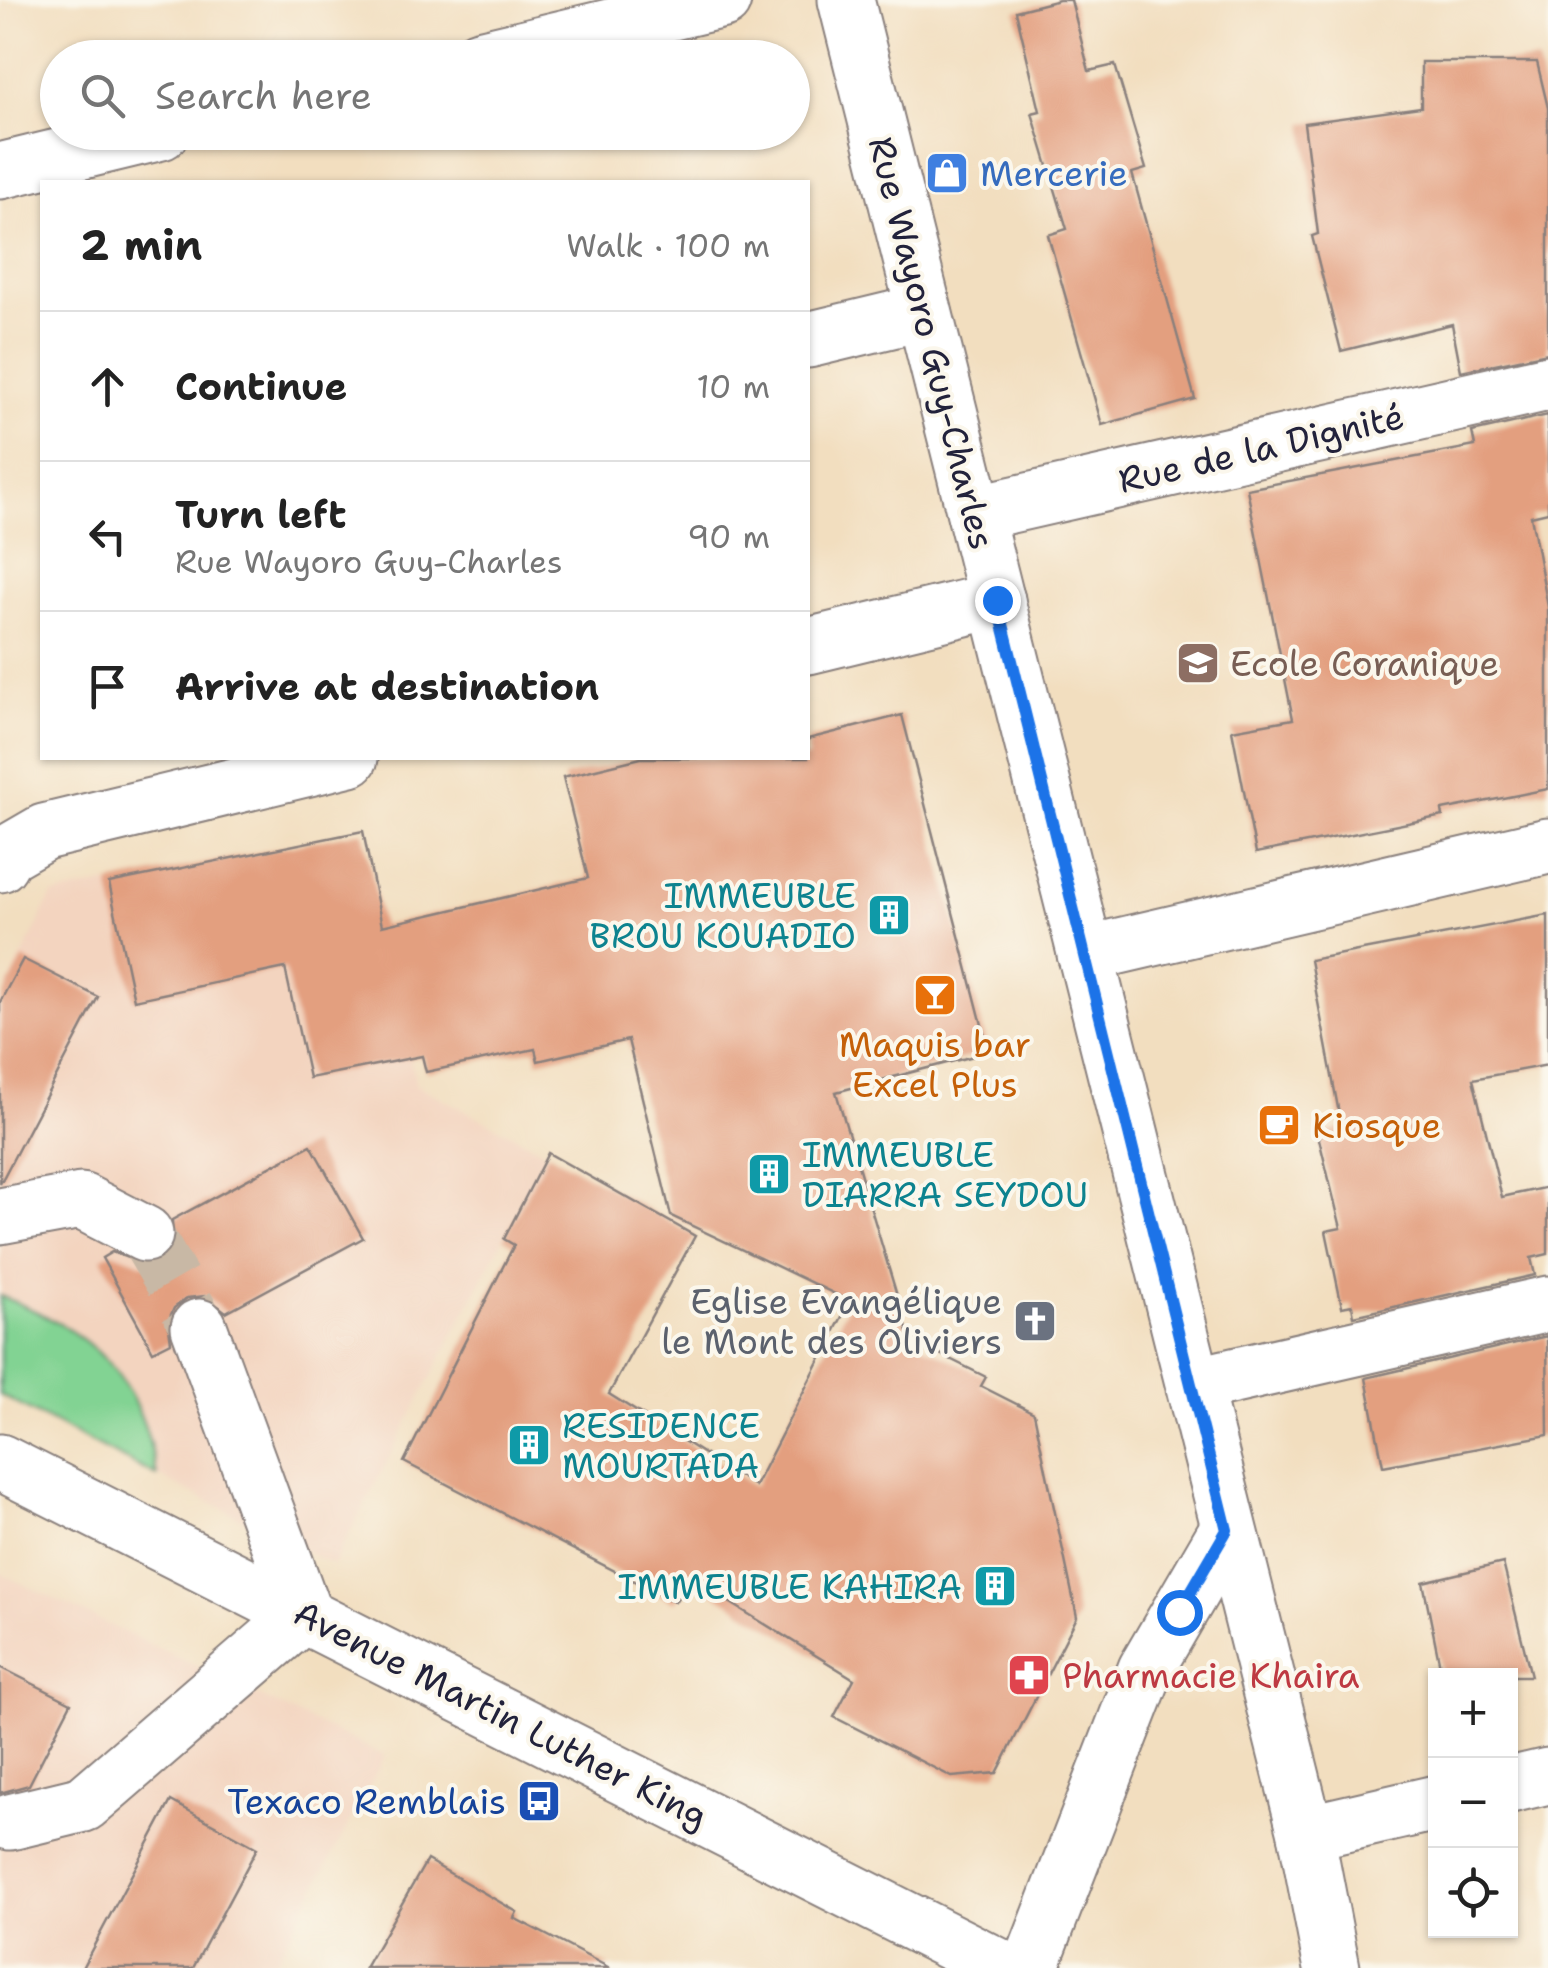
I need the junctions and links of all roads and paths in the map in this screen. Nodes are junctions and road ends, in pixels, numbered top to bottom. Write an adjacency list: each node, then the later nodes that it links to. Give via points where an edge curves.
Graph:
1 (723, 0): 3 (street)
2 (846, 0): 6 (street, Rue Wayoro Guy-Charles)
3 (555, 40)
4 (85, 150): 5 (street)
5 (0, 170)
6 (924, 312): 7 (street); 9 (street, Rue Wayoro Guy-Charles)
7 (810, 340)
8 (1548, 383): 9 (street, Rue de la Dignité)
9 (974, 512): 10 (street, Rue Wayoro Guy-Charles)
10 (997, 600): 11 (street); 15 (street, Rue Wayoro Guy-Charles)
11 (810, 646)
12 (342, 760): 14 (street, via 44,832)
13 (1548, 846): 15 (street)
14 (0, 864)
15 (1086, 954): 20 (street, Rue Wayoro Guy-Charles)
16 (0, 1216): 17 (street, via 81,1201)
17 (145, 1234)
18 (1548, 1304): 20 (street)
19 (199, 1327): 23 (street)
20 (1194, 1384): 22 (street, Rue Wayoro Guy-Charles)
21 (0, 1462): 23 (street, Avenue Martin Luther King)
22 (1227, 1530): 28 (street, Rue Wayoro Guy-Charles); 30 (street, via 1146,1668)
23 (304, 1614): 27 (street, via 84,1804); 29 (street, Avenue Martin Luther King)
24 (1548, 1776): 25 (street)
25 (1518, 1783)
26 (1428, 1805): 28 (street)
27 (10, 1822)
28 (1306, 1834): 31 (street, Rue Wayoro Guy-Charles)
29 (1002, 1968)
30 (1030, 1968)
31 (1332, 1968)

